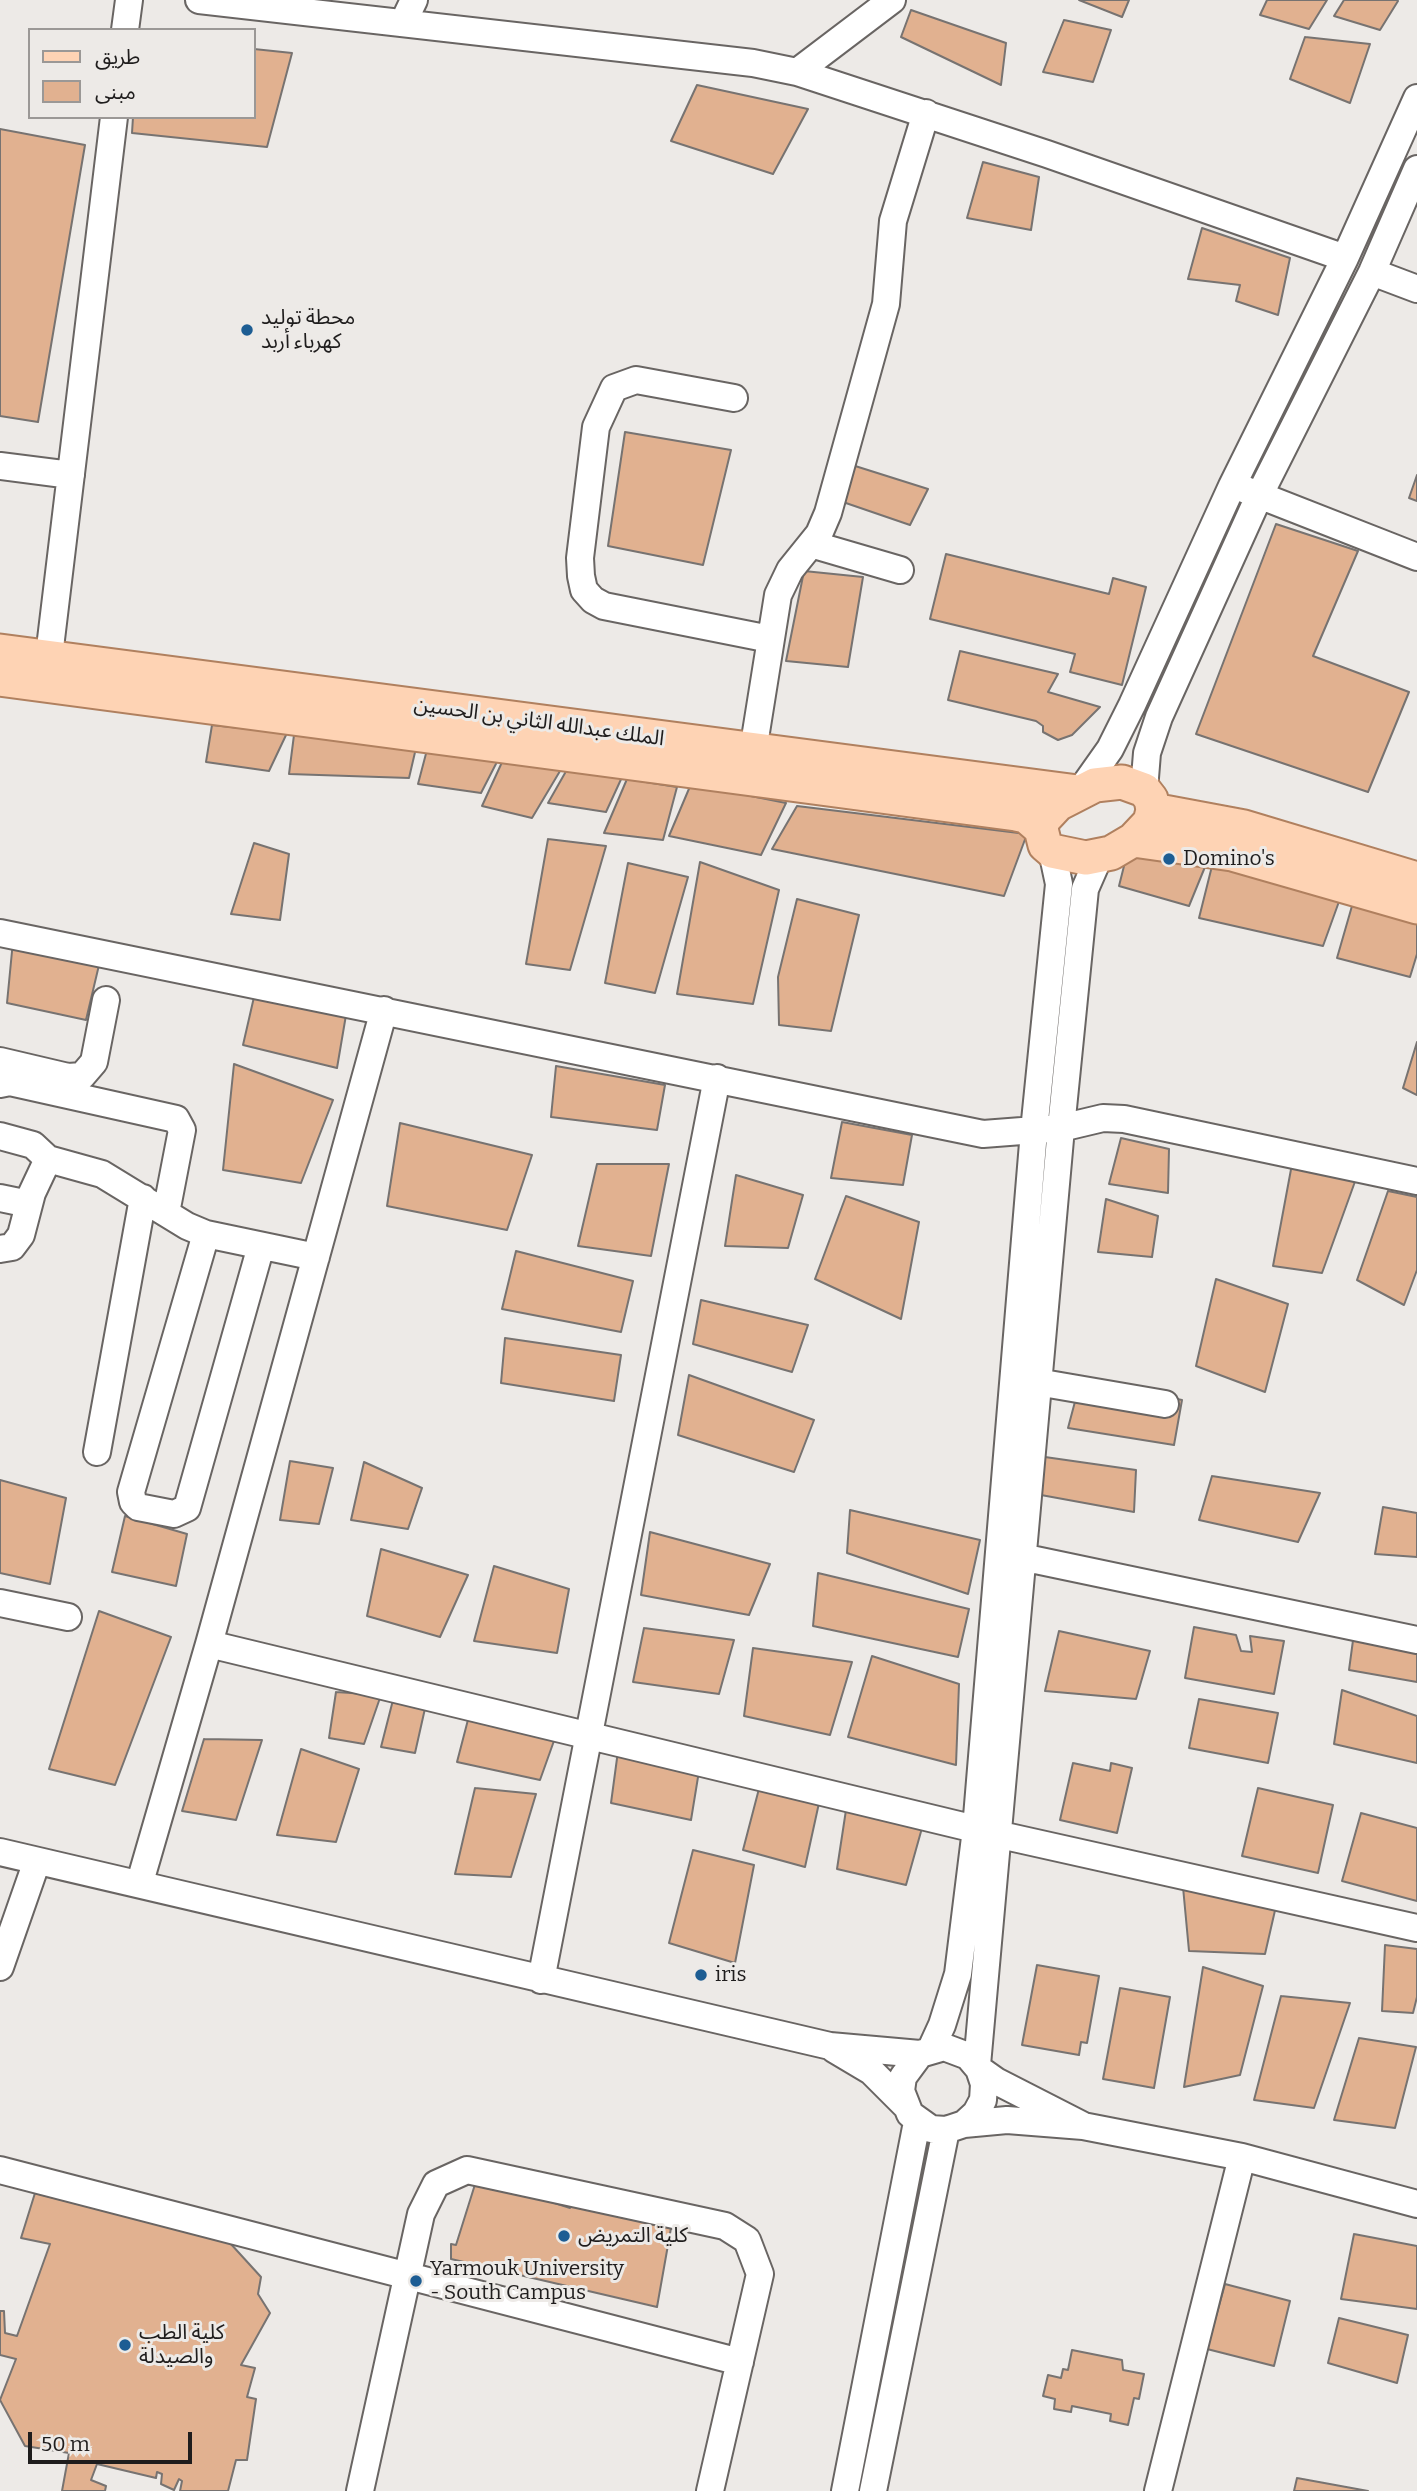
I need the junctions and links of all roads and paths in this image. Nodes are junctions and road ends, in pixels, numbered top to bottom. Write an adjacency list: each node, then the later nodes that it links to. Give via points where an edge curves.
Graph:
1 (129, 0): 5 (street)
2 (199, 0): 4 (street)
3 (892, 0): 6 (street)
4 (408, 12): 6 (street)
5 (125, 28)
6 (797, 72): 8 (street)
7 (1417, 98): 11 (street)
8 (926, 113): 11 (street); 19 (street, via 893,221 886,304 828,513)
9 (114, 119): 16 (street)
10 (1417, 169): 12 (street)
11 (1345, 258): 17 (street)
12 (1372, 272): 13 (street); 18 (street)
13 (1417, 289)
14 (734, 398): 23 (street, via 636,380 614,388 596,427 581,576 584,590 604,606)
15 (0, 466): 16 (street)
16 (71, 475): 24 (street)
17 (1232, 486): 18 (street); 29 (street, via 1122,727)
18 (1261, 494): 20 (street); 30 (street, via 1152,734)
19 (811, 544): 21 (street); 23 (street, via 783,582)
20 (1417, 557)
21 (900, 570)
22 (0, 633): 24 (main road)
23 (770, 639): 28 (street)
24 (27, 654): 28 (main road, الملك عبدالله الثاني بن الحسين)
25 (0, 679): 26 (main road, الملك عبدالله الثاني بن الحسين)
26 (86, 692): 27 (main road, via 45,704); 31 (main road, الملك عبدالله الثاني بن الحسين, via 1016,814 1026,816)
27 (0, 700)
28 (753, 751): 29 (main road, الملك عبدالله الثاني بن الحسين)
29 (1079, 791): 30 (main road, via 1122,782); 31 (main road, via 1049,813)
30 (1148, 800): 32 (main road, via 1150,822); 34 (main road)
31 (1046, 840): 33 (main road, via 1073,857); 43 (street, via 1059,884)
32 (1133, 840): 33 (main road); 35 (main road, via 1232,854)
33 (1099, 857): 42 (street, via 1085,889)
34 (1417, 879)
35 (1417, 907)
36 (0, 933): 38 (street)
37 (106, 1000): 39 (street, via 94,1062 82,1076 68,1077)
38 (384, 1010): 40 (street); 54 (street)
39 (0, 1061)
40 (717, 1078): 43 (street, via 983,1134); 63 (street)
41 (0, 1084): 50 (street, via 10,1082 176,1119 182,1130)
42 (1060, 1128): 43 (street); 46 (street, via 1102,1118 1124,1119); 55 (street)
43 (1034, 1131): 58 (street)
44 (0, 1136): 45 (street, via 33,1145)
45 (48, 1159): 48 (street, via 102,1174); 49 (street)
46 (1417, 1181)
47 (0, 1198): 49 (street)
48 (143, 1198): 50 (street); 57 (street)
49 (29, 1204): 53 (street, via 17,1242)
50 (166, 1213): 51 (street)
51 (206, 1234): 52 (street); 52 (street, via 131,1492 138,1507 174,1514 187,1508)
52 (261, 1247): 54 (street)
53 (0, 1250)
54 (316, 1257): 62 (street)
55 (1037, 1382): 56 (street); 58 (street)
56 (1166, 1404)
57 (97, 1452)
58 (1011, 1555): 61 (street); 64 (street)
59 (0, 1603): 60 (street)
60 (68, 1617)
61 (1417, 1640)
62 (209, 1644): 63 (street); 67 (street)
63 (589, 1734): 64 (street); 70 (street)
64 (986, 1831): 68 (street); 72 (street, via 958,1974 947,2012); 73 (street)
65 (0, 1852): 66 (street)
66 (37, 1861): 67 (street); 69 (street)
67 (140, 1882): 70 (street)
68 (1417, 1928)
69 (0, 1967)
70 (541, 1980): 71 (street)
71 (830, 2046): 72 (street); 74 (street, via 871,2071)
72 (925, 2052): 73 (street, via 956,2050); 74 (street, via 903,2077 901,2091)
73 (978, 2067): 75 (street, via 1014,2092); 76 (street, via 983,2099 976,2113)
74 (911, 2113): 76 (street, via 931,2129); 84 (street)
75 (1083, 2126): 76 (street, via 1007,2120); 77 (street)
76 (955, 2127): 85 (street)
77 (1242, 2157): 79 (street); 86 (street)
78 (3, 2173): 80 (street)
79 (1417, 2204)
80 (406, 2276): 81 (street); 81 (street, via 428,2197 436,2184 467,2169 725,2226 747,2240 760,2274); 82 (street)
81 (740, 2362): 83 (street)
82 (360, 2491)
83 (710, 2491)
84 (845, 2491)
85 (873, 2491)
86 (1158, 2491)

